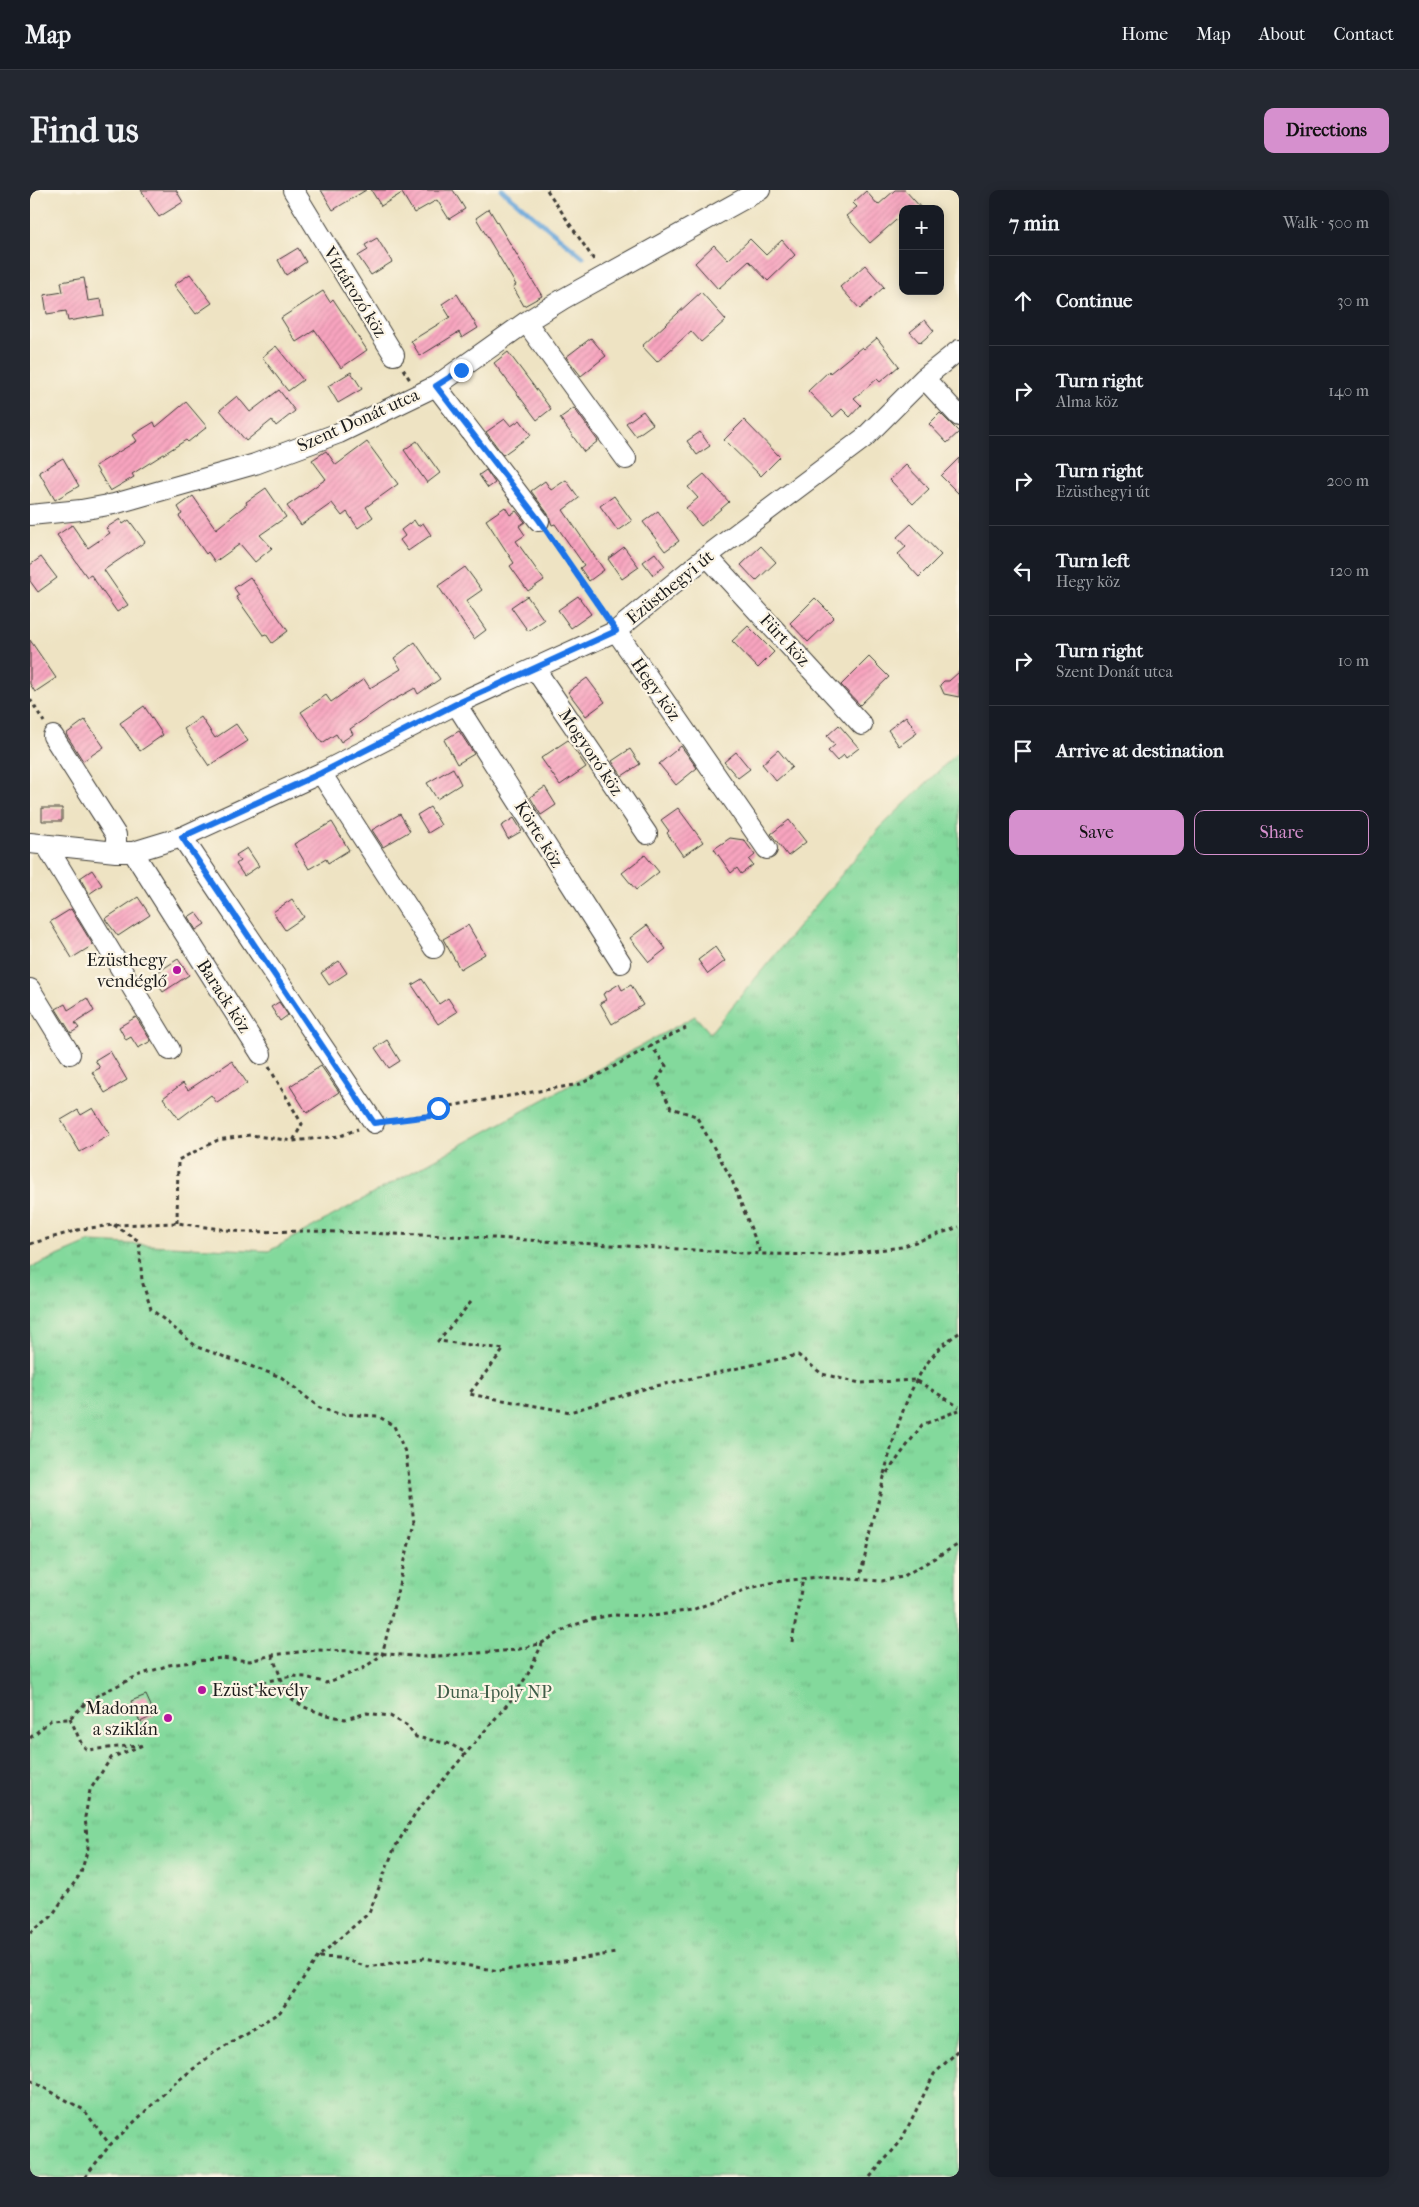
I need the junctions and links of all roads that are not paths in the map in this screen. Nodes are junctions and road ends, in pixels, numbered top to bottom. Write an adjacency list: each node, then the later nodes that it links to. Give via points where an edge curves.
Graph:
1 (293, 190): 6 (street, Víztározó köz)
2 (760, 190): 3 (street, Szent Donát utca)
3 (738, 196): 4 (street, Szent Donát utca)
4 (526, 322): 8 (street, Szent Donát utca); 10 (street)
5 (959, 350): 7 (street, Ezüsthegyi út)
6 (394, 355)
7 (924, 378): 9 (street); 13 (street, Ezüsthegyi út, via 864,438)
8 (427, 390): 11 (street, Szent Donát utca, via 339,433 255,464 114,504); 12 (street)
9 (959, 416)
10 (626, 459)
11 (30, 515)
12 (539, 520)
13 (707, 556): 14 (street, Ezüsthegyi út); 17 (street, Fürt köz)
14 (616, 631): 15 (street, Ezüsthegyi út); 23 (street, Hegy köz)
15 (535, 669): 16 (street, Ezüsthegyi út); 20 (street, Mogyoró köz)
16 (456, 704): 19 (street, Ezüsthegyi út); 26 (street, Körte köz)
17 (862, 725)
18 (53, 736): 24 (street, Barack köz)
19 (321, 773): 21 (street, Ezüsthegyi út); 25 (street)
20 (647, 834)
21 (182, 837): 24 (street, Ezüsthegyi út); 31 (street)
22 (38, 844): 24 (street, Ezüsthegyi út); 28 (street)
23 (766, 849)
24 (124, 852): 30 (street, Barack köz)
25 (434, 948)
26 (621, 963)
27 (30, 989): 29 (street)
28 (170, 1050)
29 (70, 1054)
30 (261, 1054)
31 (374, 1123)

